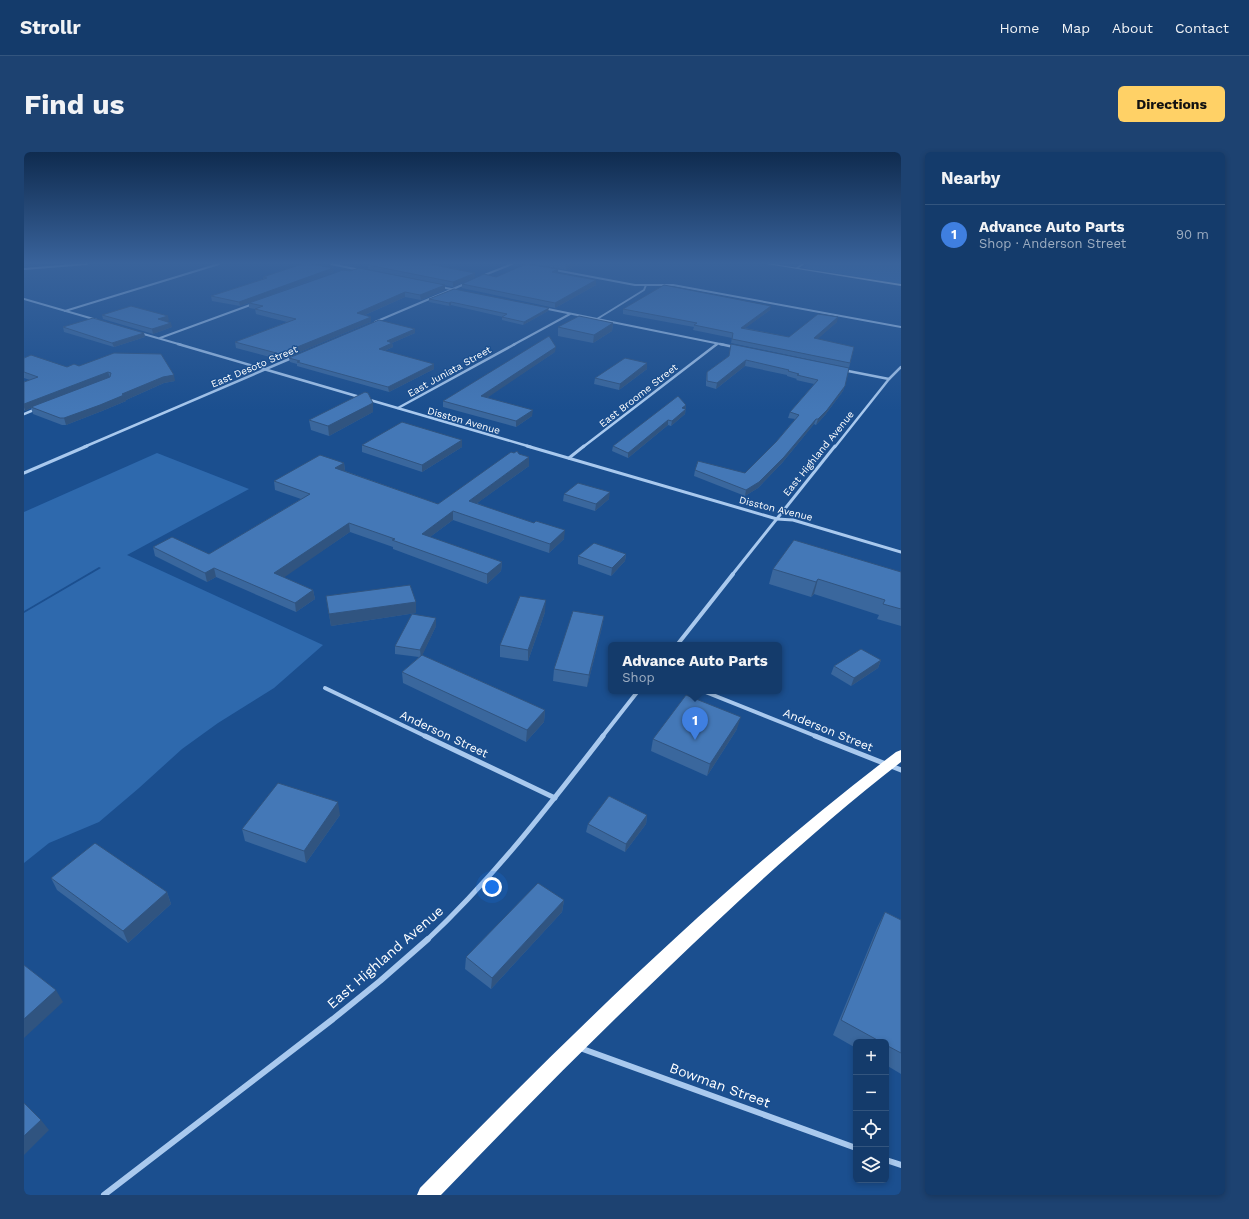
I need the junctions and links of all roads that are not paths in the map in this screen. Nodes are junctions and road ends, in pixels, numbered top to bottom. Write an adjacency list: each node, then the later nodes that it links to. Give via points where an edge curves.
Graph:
1 (71, 313): 8 (street)
2 (230, 313): 12 (street)
3 (397, 313): 9 (street)
4 (571, 313): 7 (street); 21 (street, East Juniata Street)
5 (607, 313): 7 (street)
6 (823, 313): 10 (street)
7 (597, 319): 13 (street)
8 (102, 322)
9 (373, 323)
10 (901, 327)
11 (138, 332): 12 (street, Disston Avenue)
12 (160, 338): 17 (street, Disston Avenue)
13 (717, 344): 14 (street); 23 (street, East Broome Street)
14 (738, 348)
15 (295, 357): 17 (street, East Desoto Street)
16 (901, 367): 19 (street, East Highland Avenue)
17 (266, 369): 21 (street, Disston Avenue); 24 (street, East Desoto Street)
18 (839, 369): 19 (street)
19 (889, 379): 25 (street, East Highland Avenue)
20 (38, 408): 22 (street)
21 (398, 408): 23 (street, Disston Avenue)
22 (24, 414)
23 (569, 458): 25 (street, Disston Avenue)
24 (24, 473)
25 (777, 519): 26 (street, Disston Avenue, via 793,520); 27 (street, East Highland Avenue)
26 (901, 552)
27 (679, 642)
28 (325, 688): 32 (street, Anderson Street)
29 (636, 694): 32 (street, East Highland Avenue)
30 (711, 694): 31 (street, Anderson Street)
31 (897, 763): 33 (highway, via 823,818 750,882 670,954)
32 (555, 798): 37 (street, East Highland Avenue, via 466,901 420,946 349,1007)
33 (575, 1046): 34 (street, Bowman Street); 38 (highway)
34 (853, 1147)
35 (889, 1161): 36 (street)
36 (901, 1165)
37 (104, 1195)
38 (427, 1195)

